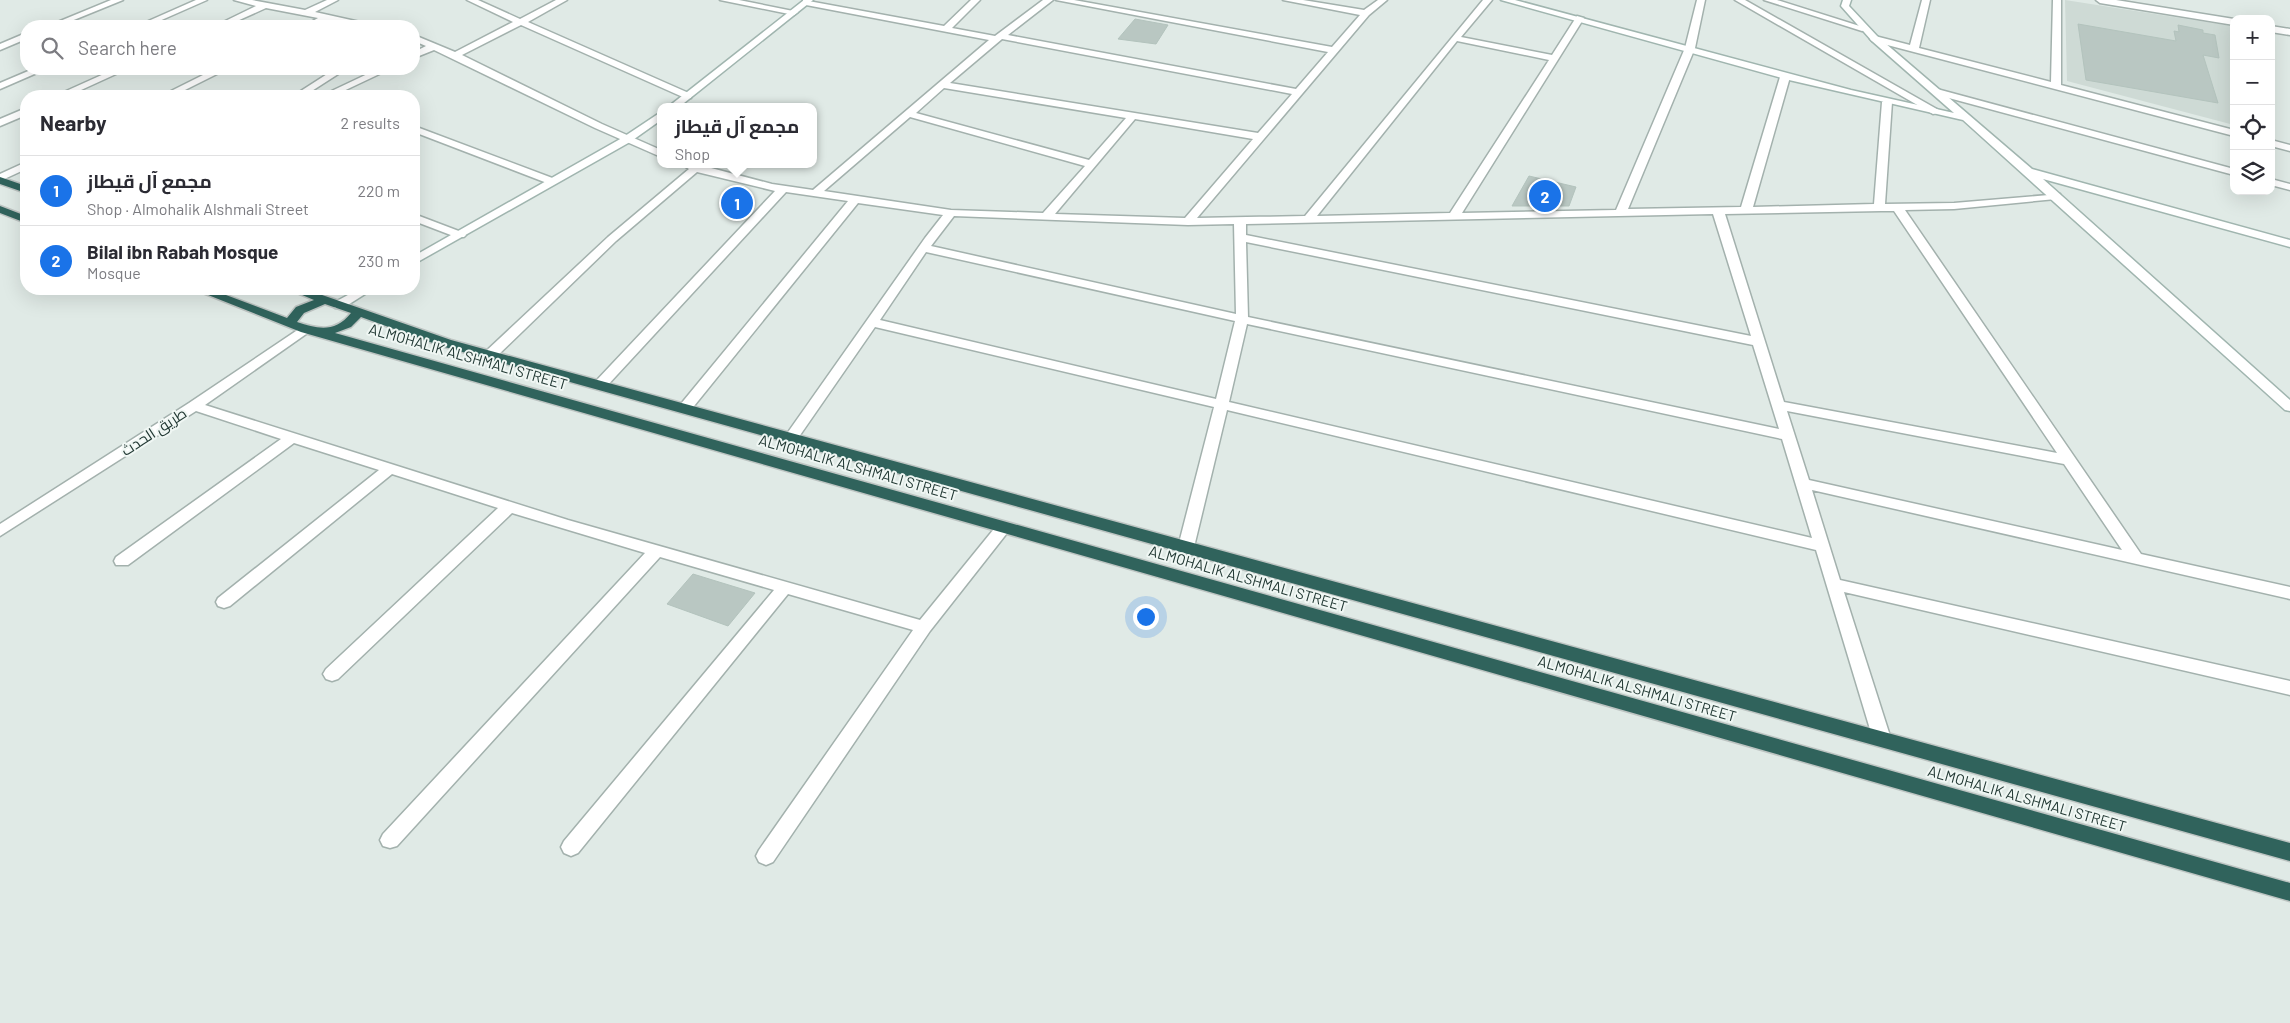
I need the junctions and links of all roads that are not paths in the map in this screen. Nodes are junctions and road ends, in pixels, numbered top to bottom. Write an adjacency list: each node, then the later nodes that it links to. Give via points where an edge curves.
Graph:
1 (120, 0): 30 (street)
2 (203, 0): 31 (street)
3 (238, 0): 24 (street)
4 (334, 0): 26 (street)
5 (471, 0): 36 (street)
6 (563, 0): 36 (street)
7 (724, 0): 25 (street)
8 (976, 0): 37 (street)
9 (1049, 0): 42 (street)
10 (1060, 0): 50 (street)
11 (1287, 0): 27 (street)
12 (1383, 0): 27 (street)
13 (1488, 0): 43 (street)
14 (1505, 0): 29 (street)
15 (1701, 0): 48 (street)
16 (1739, 0): 72 (street)
17 (1768, 0): 38 (street)
18 (1847, 0): 38 (street, via 1845,6)
19 (1926, 0): 49 (street)
20 (2057, 0): 62 (street)
21 (2100, 0): 23 (street)
22 (808, 1): 25 (street); 37 (street)
23 (2141, 4): 35 (street)
24 (266, 5): 26 (street); 32 (street)
25 (794, 12): 69 (street)
26 (306, 13): 28 (street)
27 (1366, 13): 50 (street)
28 (328, 17): 33 (street); 34 (street)
29 (1580, 18): 48 (street); 53 (street)
30 (68, 20)
31 (155, 20)
32 (232, 20)
33 (321, 20)
34 (343, 20)
35 (2230, 21)
36 (518, 23): 52 (street); 69 (street)
37 (946, 29): 42 (street)
38 (1865, 29): 44 (street)
39 (2275, 29): 40 (street)
40 (2290, 32)
41 (20, 38): 46 (street)
42 (999, 38): 60 (street); 67 (street)
43 (1455, 38): 53 (street); 112 (street)
44 (1875, 39): 49 (street); 68 (street)
45 (420, 40): 47 (street)
46 (0, 46)
47 (434, 46): 51 (street); 52 (street)
48 (1690, 48): 59 (street); 106 (street)
49 (1914, 49): 62 (street)
50 (1335, 50): 67 (street)
51 (420, 52)
52 (456, 55): 82 (street)
53 (1555, 58): 108 (street)
54 (27, 75): 61 (street)
55 (108, 75): 63 (street)
56 (210, 75): 64 (street)
57 (331, 75): 65 (street)
58 (372, 75): 66 (street)
59 (1785, 77): 70 (street); 104 (street)
60 (943, 85): 74 (street); 75 (street)
61 (0, 86)
62 (2056, 86): 80 (street)
63 (74, 90)
64 (178, 90)
65 (308, 90)
66 (340, 90)
67 (1299, 92): 81 (street)
68 (1937, 92): 76 (street); 90 (street)
69 (688, 96): 71 (street)
70 (1887, 102): 72 (street); 102 (street)
71 (678, 103)
72 (1937, 112): 76 (street)
73 (20, 114): 78 (street)
74 (909, 114): 86 (street); 98 (street)
75 (1133, 116): 81 (street); 86 (street)
76 (1968, 118): 91 (street)
77 (657, 119): 82 (street)
78 (0, 123)
79 (420, 131): 93 (street)
80 (2230, 132)
81 (1261, 137): 114 (street)
82 (626, 140): 85 (street); 93 (street)
83 (2275, 143): 84 (street)
84 (2290, 148)
85 (657, 152)
86 (1091, 164): 110 (street)
87 (20, 168): 92 (street)
88 (689, 168): 130 (street)
89 (699, 168): 97 (street)
90 (2230, 171)
91 (2029, 172): 99 (street); 117 (street)
92 (0, 179): 95 (highway)
93 (551, 182): 115 (street)
94 (2275, 183): 96 (street)
95 (20, 187)
96 (2290, 188)
97 (783, 189): 98 (street); 131 (street)
98 (814, 194): 100 (street)
99 (2056, 196): 101 (street, via 1954,206); 135 (street)
100 (855, 200): 107 (street); 136 (street)
101 (1897, 207): 102 (street); 140 (street)
102 (1879, 208): 104 (street)
103 (0, 209): 109 (highway)
104 (1746, 210): 105 (street)
105 (1718, 211): 106 (street); 129 (street)
106 (1621, 212): 108 (street)
107 (951, 213): 110 (street); 118 (street)
108 (1454, 216): 112 (street)
109 (20, 217)
110 (1046, 217): 114 (street)
111 (420, 219): 115 (street)
112 (1308, 220): 113 (street)
113 (1240, 221): 114 (street); 116 (street)
114 (1188, 222)
115 (460, 235): 119 (street)
116 (1240, 237): 125 (street); 129 (street)
117 (2290, 244)
118 (924, 248): 125 (street); 126 (street)
119 (420, 258)
120 (215, 295): 127 (highway, ALMOHALIK ALSHMALI STREET)
121 (312, 295): 123 (highway, ALMOHALIK ALSHMALI STREET)
122 (351, 295): 123 (street)
123 (332, 302): 124 (highway, ALMOHALIK ALSHMALI STREET); 127 (highway, via 300,310)
124 (358, 312): 128 (highway, via 341,328); 130 (highway, ALMOHALIK ALSHMALI STREET)
125 (1242, 319): 132 (street); 137 (street)
126 (872, 322): 132 (street); 139 (street)
127 (289, 323): 128 (highway, ALMOHALIK ALSHMALI STREET)
128 (312, 331): 134 (street, طريق الحدث); 144 (highway, ALMOHALIK ALSHMALI STREET)
129 (1759, 342): 133 (street)
130 (490, 355): 131 (highway, ALMOHALIK ALSHMALI STREET)
131 (600, 385): 136 (highway, ALMOHALIK ALSHMALI STREET)
132 (1221, 404): 146 (street); 147 (street)
133 (1778, 404): 137 (street); 140 (street)
134 (194, 406): 138 (street); 145 (street, طريق الحدث)
135 (2290, 406)
136 (685, 408): 139 (highway, ALMOHALIK ALSHMALI STREET)
137 (1788, 436): 142 (street)
138 (293, 437): 141 (street); 150 (street)
139 (791, 438): 146 (highway, ALMOHALIK ALSHMALI STREET)
140 (2069, 460): 149 (street)
141 (391, 468): 143 (street); 154 (street)
142 (1802, 483): 147 (street); 149 (street)
143 (510, 506): 148 (street); 156 (street)
144 (1003, 528): 155 (street); 163 (highway, ALMOHALIK ALSHMALI STREET)
145 (0, 531)
146 (1186, 546): 158 (highway, ALMOHALIK ALSHMALI STREET)
147 (1822, 546): 151 (street)
148 (657, 550): 152 (street); 159 (street)
149 (2136, 558): 153 (street)
150 (122, 561)
151 (1834, 584): 157 (street); 158 (street)
152 (785, 587): 155 (street); 160 (street)
153 (2290, 593)
154 (224, 602)
155 (924, 627): 162 (street)
156 (332, 674)
157 (2290, 688)
158 (1882, 739): 161 (highway, ALMOHALIK ALSHMALI STREET)
159 (390, 840)
160 (571, 847)
161 (2290, 852)
162 (766, 856)
163 (2290, 892)

